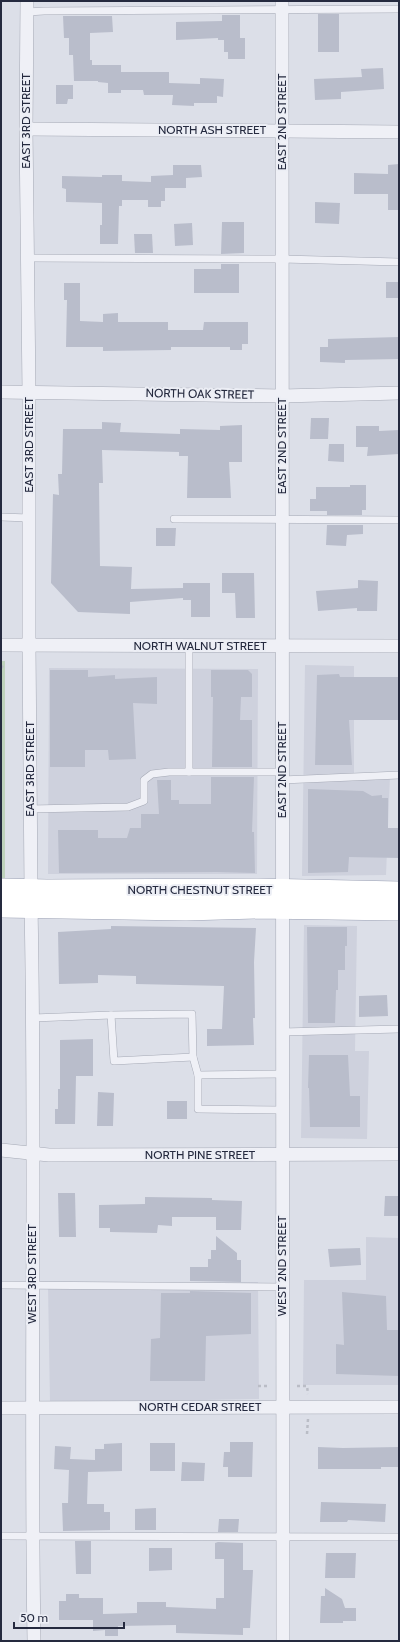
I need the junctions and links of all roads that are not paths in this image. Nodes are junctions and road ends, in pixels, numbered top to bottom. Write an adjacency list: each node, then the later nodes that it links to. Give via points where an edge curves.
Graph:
1 (282, 5): 2 (lane, via 44,11); 3 (lane, via 309,11); 5 (street, EAST 2ND STREET)
2 (27, 7): 4 (street, EAST 3RD STREET)
3 (399, 9)
4 (26, 129): 5 (street, NORTH ASH STREET); 7 (street, EAST 3RD STREET)
5 (282, 131): 6 (street, NORTH ASH STREET); 8 (street, EAST 2ND STREET)
6 (399, 132)
7 (28, 258): 8 (lane); 11 (street, EAST 3RD STREET)
8 (282, 259): 9 (lane); 13 (street, EAST 2ND STREET)
9 (399, 262)
10 (1, 392): 11 (street, NORTH OAK STREET)
11 (29, 392): 13 (street, NORTH OAK STREET); 15 (street, EAST 3RD STREET)
12 (399, 393): 13 (street, NORTH OAK STREET)
13 (282, 396): 17 (street, EAST 2ND STREET)
14 (1, 518): 15 (lane)
15 (29, 518): 20 (street, EAST 3RD STREET)
16 (174, 519): 17 (lane)
17 (282, 520): 18 (lane); 22 (street, EAST 2ND STREET)
18 (399, 520)
19 (1, 645): 20 (street, NORTH WALNUT STREET)
20 (29, 645): 21 (street, NORTH WALNUT STREET); 27 (street, EAST 3RD STREET)
21 (189, 646): 22 (street, NORTH WALNUT STREET); 24 (lane)
22 (282, 646): 23 (street, NORTH WALNUT STREET); 26 (street, EAST 2ND STREET)
23 (399, 646)
24 (189, 772): 26 (lane); 27 (lane, via 152,774 144,780 144,801 128,807)
25 (399, 775): 26 (lane)
26 (282, 776): 31 (street, EAST 2ND STREET)
27 (30, 809): 30 (street, EAST 3RD STREET)
28 (1, 889): 30 (main road, NORTH CHESTNUT STREET)
29 (399, 892): 31 (main road, NORTH CHESTNUT STREET)
30 (31, 898): 31 (main road, NORTH CHESTNUT STREET, via 258,889); 32 (main road, NORTH CHESTNUT STREET); 35 (street, WEST 3RD STREET)
31 (282, 900): 33 (main road, NORTH CHESTNUT STREET); 37 (street, WEST 2ND STREET)
32 (1, 907)
33 (399, 910)
34 (111, 1015): 35 (lane); 38 (lane, via 192,1014); 38 (lane, via 114,1061)
35 (33, 1018): 43 (street, WEST 3RD STREET)
36 (399, 1030): 37 (lane)
37 (282, 1032): 39 (street, WEST 2ND STREET)
38 (193, 1057): 40 (lane)
39 (282, 1074): 40 (lane); 41 (street, WEST 2ND STREET)
40 (198, 1075): 41 (lane, via 198,1109)
41 (282, 1110): 44 (street, WEST 2ND STREET)
42 (1, 1150): 43 (street, NORTH PINE STREET)
43 (32, 1154): 44 (street, NORTH PINE STREET); 46 (street, WEST 3RD STREET)
44 (282, 1154): 45 (street, NORTH PINE STREET); 48 (street, WEST 2ND STREET)
45 (399, 1154)
46 (32, 1284): 47 (lane); 48 (lane); 52 (street, WEST 3RD STREET)
47 (1, 1285)
48 (283, 1287): 49 (street, WEST 2ND STREET)
49 (283, 1406): 50 (street, NORTH CEDAR STREET); 52 (street, NORTH CEDAR STREET); 55 (street, WEST 2ND STREET)
50 (399, 1407)
51 (1, 1408): 52 (street, NORTH CEDAR STREET)
52 (32, 1408): 54 (street, WEST 3RD STREET)
53 (1, 1536): 54 (lane)
54 (32, 1536): 55 (lane); 57 (street, WEST 3RD STREET)
55 (282, 1537): 56 (lane); 58 (street, WEST 2ND STREET)
56 (399, 1537)
57 (34, 1641)
58 (283, 1641)

